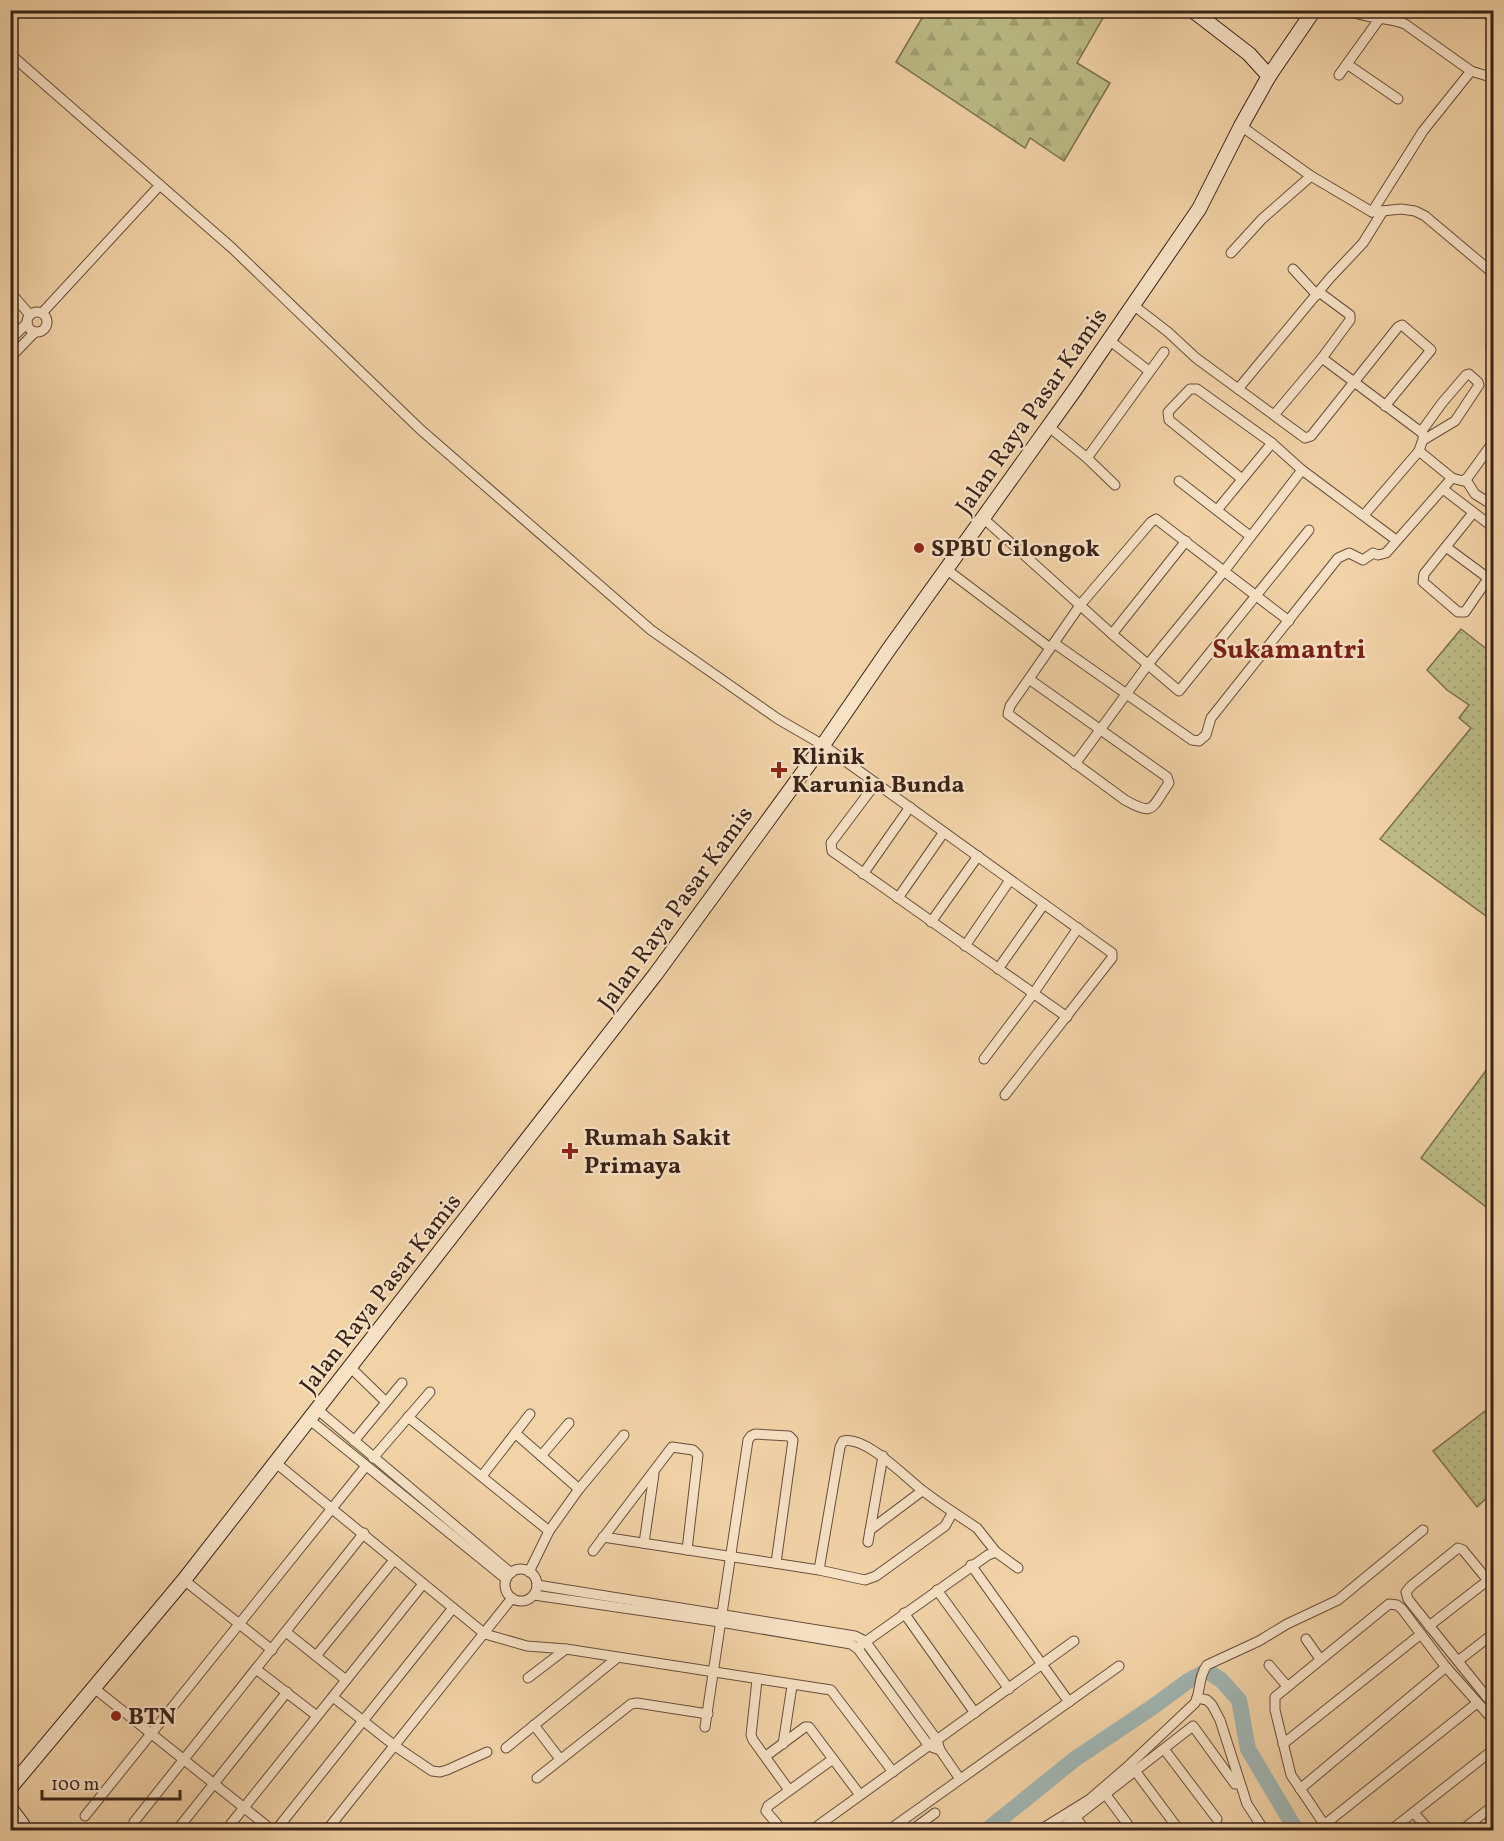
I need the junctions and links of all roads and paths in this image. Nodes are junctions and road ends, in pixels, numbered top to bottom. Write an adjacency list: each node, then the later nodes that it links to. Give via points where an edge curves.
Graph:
1 (1192, 10): 9 (main road, via 1249,54)
2 (1314, 10): 9 (main road, Jalan Raya Pasar Kamis)
3 (1348, 10): 4 (street, via 1361,17)
4 (1380, 18): 6 (street); 7 (street, via 1405,24)
5 (10, 54): 14 (street)
6 (1347, 64): 8 (street); 11 (street)
7 (1471, 71): 10 (street); 16 (street, via 1423,131)
8 (1339, 75)
9 (1269, 76): 12 (main road, Jalan Raya Pasar Kamis)
10 (1494, 78)
11 (1398, 99)
12 (1241, 126): 13 (street); 22 (main road, Jalan Raya Pasar Kamis, via 1199,209)
13 (1311, 176): 16 (street); 17 (street, via 1262,219)
14 (160, 185): 23 (street); 73 (street, via 232,248 421,430 651,630 778,719)
15 (1383, 211): 16 (street); 19 (street, via 1401,209 1425,216); 21 (street, via 1363,243)
16 (1372, 212)
17 (1232, 253)
18 (1293, 269): 21 (street)
19 (1494, 274)
20 (10, 292): 24 (street)
21 (1317, 295): 30 (street, via 1351,318); 33 (street)
22 (1133, 305): 27 (main road, Jalan Raya Pasar Kamis); 33 (street)
23 (42, 313): 24 (street); 25 (street, via 46,325)
24 (28, 319): 25 (street, via 28,327); 26 (street)
25 (35, 332): 29 (street)
26 (10, 340)
27 (1109, 340): 31 (street); 36 (main road, Jalan Raya Pasar Kamis)
28 (1164, 352): 31 (street)
29 (10, 358)
30 (1322, 358): 32 (street); 35 (street)
31 (1149, 371): 41 (street)
32 (1354, 382): 34 (street); 34 (street, via 1398,327 1404,326 1431,350); 35 (street, via 1309,437 1302,437)
33 (1238, 389): 35 (street)
34 (1385, 406): 37 (street)
35 (1274, 415)
36 (1048, 426): 41 (street); 54 (main road, Jalan Raya Pasar Kamis)
37 (1423, 435): 37 (street, via 1455,421 1479,385 1469,374 1442,402); 40 (street)
38 (1494, 441): 45 (street)
39 (1272, 443): 42 (street); 44 (street); 44 (street, via 1197,389 1190,389 1168,412 1169,420)
40 (1419, 451): 43 (street); 53 (street)
41 (1087, 458): 47 (street)
42 (1302, 470): 53 (street); 57 (street)
43 (1452, 478): 45 (street); 48 (street)
44 (1242, 479): 50 (street)
45 (1466, 480): 49 (street, via 1475,494)
46 (1179, 481): 50 (street)
47 (1115, 485)
48 (1443, 489): 51 (street); 58 (street)
49 (1494, 506)
50 (1217, 510): 57 (street)
51 (1473, 513): 55 (street); 60 (street)
52 (1494, 514): 55 (street)
53 (1364, 515): 58 (street)
54 (983, 518): 61 (main road, Jalan Raya Pasar Kamis); 65 (street)
55 (1490, 526)
56 (1309, 530): 64 (street)
57 (1250, 536): 62 (street)
58 (1396, 540): 66 (street, via 1383,555 1373,553 1363,560 1349,552 1338,558)
59 (1186, 541): 62 (street); 65 (street, via 1160,521 1151,522); 67 (street)
60 (1446, 547): 63 (street); 63 (street, via 1422,582 1458,612 1465,612)
61 (946, 569): 68 (street); 73 (main road, Jalan Raya Pasar Kamis)
62 (1224, 570): 64 (street); 69 (street)
63 (1491, 574)
64 (1256, 594): 66 (street); 69 (street, via 1179,691)
65 (1081, 604): 67 (street); 68 (street)
66 (1289, 621): 71 (street, via 1211,718 1206,735 1199,741)
67 (1112, 634): 69 (street)
68 (1052, 645): 70 (street); 71 (street)
69 (1149, 663): 71 (street)
70 (1029, 679): 72 (street); 74 (street, via 1008,714)
71 (1126, 694): 72 (street)
72 (1101, 729): 74 (street); 74 (street, via 1167,777 1169,783 1151,808 1142,809)
73 (824, 745): 75 (street); 91 (main road, Jalan Raya Pasar Kamis, via 648,984)
74 (1074, 764)
75 (876, 783): 76 (street); 79 (street, via 831,843 831,849)
76 (910, 807): 77 (street); 79 (street)
77 (944, 832): 78 (street); 81 (street)
78 (978, 856): 80 (street); 83 (street)
79 (864, 874): 81 (street)
80 (1011, 879): 82 (street); 85 (street)
81 (898, 898): 83 (street)
82 (1044, 904): 84 (street); 86 (street)
83 (931, 922): 85 (street)
84 (1078, 928): 87 (street); 88 (street, via 1112,953 1112,958)
85 (965, 946): 86 (street)
86 (998, 969): 87 (street)
87 (1034, 994): 88 (street); 89 (street)
88 (1066, 1017): 90 (street)
89 (984, 1059)
90 (1005, 1095)
91 (351, 1368): 94 (street); 96 (main road, Jalan Raya Pasar Kamis)
92 (402, 1383): 94 (street)
93 (430, 1392): 97 (street)
94 (386, 1402): 101 (street)
95 (530, 1414): 99 (street)
96 (314, 1415): 101 (street); 102 (street); 106 (main road, Jalan Raya Pasar Kamis)
97 (408, 1417): 105 (street); 109 (street)
98 (569, 1423): 103 (street)
99 (515, 1433): 103 (street); 109 (street)
100 (624, 1435): 110 (street)
101 (357, 1444): 102 (street); 105 (street)
102 (353, 1455): 107 (street)
103 (541, 1456): 110 (street)
104 (883, 1456): 111 (street); 114 (street); 129 (street, via 853,1441 843,1441)
105 (374, 1458): 131 (street)
106 (276, 1463): 112 (street); 132 (main road, Jalan Raya Pasar Kamis)
107 (366, 1466): 112 (street); 131 (street)
108 (654, 1472): 118 (street); 120 (street); 121 (street, via 671,1448 698,1453)
109 (482, 1476): 116 (street)
110 (579, 1489): 116 (street)
111 (922, 1491): 113 (street); 114 (street)
112 (332, 1508): 117 (street); 142 (street)
113 (953, 1512): 123 (street, via 977,1528); 129 (street, via 945,1526 870,1579)
114 (870, 1530): 119 (street)
115 (1423, 1530): 173 (street, via 1338,1600 1213,1661 1202,1671)
116 (549, 1531): 130 (street)
117 (363, 1533): 125 (street); 144 (street)
118 (603, 1537): 120 (street); 122 (street)
119 (868, 1542)
120 (644, 1543): 121 (street)
121 (687, 1550): 124 (street)
122 (593, 1551)
123 (996, 1552): 127 (street); 128 (street)
124 (730, 1557): 126 (street); 126 (street, via 748,1440 755,1434 789,1436 793,1440); 141 (street)
125 (394, 1560): 133 (street); 153 (street)
126 (776, 1563): 129 (street)
127 (971, 1565): 136 (street); 157 (street)
128 (1018, 1568)
129 (819, 1570)
130 (530, 1572): 131 (street, via 520,1569); 134 (street)
131 (509, 1576): 138 (street, via 506,1590)
132 (184, 1580): 142 (street); 168 (main road, Jalan Raya Pasar Kamis)
133 (423, 1584): 139 (street); 164 (street)
134 (537, 1585): 137 (street); 141 (street)
135 (1490, 1585): 143 (street); 143 (street, via 1463,1550 1456,1549 1406,1592)
136 (937, 1590): 140 (street); 169 (street)
137 (534, 1595): 138 (street, via 523,1601); 141 (street)
138 (512, 1598): 146 (street)
139 (453, 1608): 146 (street); 180 (street)
140 (904, 1613): 150 (street); 177 (street)
141 (721, 1618): 150 (street); 162 (street)
142 (239, 1624): 152 (street); 184 (street)
143 (1430, 1626): 156 (street)
144 (286, 1632): 152 (street); 153 (street)
145 (1494, 1633): 156 (street)
146 (485, 1634): 151 (street, via 527,1646); 188 (street)
147 (1421, 1634): 155 (street, via 1402,1609 1389,1605); 160 (street); 187 (street)
148 (1306, 1639): 155 (street)
149 (1074, 1641): 157 (street)
150 (861, 1645): 185 (street)
151 (567, 1649): 154 (street); 163 (street)
152 (272, 1650): 161 (street)
153 (316, 1656): 164 (street)
154 (617, 1658): 162 (street); 182 (street)
155 (1320, 1659): 167 (street)
156 (1458, 1661): 171 (street)
157 (1042, 1664): 169 (street); 174 (street)
158 (1269, 1665): 167 (street)
159 (1119, 1666): 174 (street)
160 (1446, 1667): 175 (street); 204 (street)
161 (256, 1669): 170 (street); 196 (street)
162 (715, 1672): 165 (street); 178 (street)
163 (528, 1678)
164 (346, 1680): 172 (street)
165 (757, 1680): 166 (street); 193 (street, via 751,1735)
166 (792, 1686): 186 (street); 197 (street, via 831,1690)
167 (1287, 1686): 187 (street, via 1273,1702)
168 (94, 1688): 184 (street); 203 (main road, Jalan Raya Pasar Kamis)
169 (1009, 1689): 177 (street)
170 (287, 1692): 179 (street); 201 (street)
171 (1490, 1692): 176 (street)
172 (333, 1697): 179 (street); 180 (street)
173 (1197, 1698): 228 (street, via 1090,1799); 233 (street, via 1207,1700 1220,1720 1247,1804)
174 (1069, 1701): 200 (street)
175 (1477, 1703): 181 (street); 217 (street)
176 (1494, 1706)
177 (975, 1713): 185 (street)
178 (708, 1714): 183 (street); 194 (street, via 631,1704)
179 (317, 1716): 210 (street)
180 (363, 1721): 188 (street); 222 (street)
181 (1494, 1722)
182 (534, 1725): 189 (street); 194 (street)
183 (705, 1727)
184 (151, 1734): 196 (street); 213 (street)
185 (933, 1743): 197 (street); 200 (street)
186 (783, 1744): 193 (street); 195 (street, via 809,1727)
187 (1283, 1744): 204 (street, via 1291,1775)
188 (395, 1746): 192 (street, via 432,1771 440,1772); 223 (street)
189 (506, 1748)
190 (1164, 1749): 198 (street); 202 (street, via 1193,1726); 215 (street)
191 (1494, 1749): 212 (street)
192 (487, 1752)
193 (766, 1756): 205 (street)
194 (560, 1759): 199 (street)
195 (833, 1759): 205 (street); 206 (street)
196 (184, 1760): 201 (street); 216 (street)
197 (893, 1772): 206 (street)
198 (1136, 1772): 207 (street); 232 (street)
199 (537, 1778)
200 (960, 1779): 226 (street)
201 (214, 1784): 210 (street); 220 (street)
202 (1235, 1784)
203 (10, 1788)
204 (1300, 1789): 217 (street)
205 (789, 1790): 224 (street, via 766,1809)
206 (860, 1795): 225 (street)
207 (1106, 1795): 214 (street); 231 (street)
208 (1494, 1805): 235 (street)
209 (10, 1808): 219 (main road)
210 (244, 1808): 221 (street); 222 (street)
211 (935, 1813): 227 (street)
212 (1414, 1813): 218 (street); 234 (street)
213 (86, 1816)
214 (1076, 1818): 229 (street); 230 (street)
215 (1217, 1819)
216 (134, 1822)
217 (1326, 1828)
218 (1399, 1828)
219 (22, 1830)
220 (177, 1830)
221 (226, 1830)
222 (274, 1830)
223 (327, 1830)
224 (782, 1830)
225 (812, 1830)
226 (890, 1830)
227 (912, 1830)
228 (1040, 1830)
229 (1059, 1830)
230 (1085, 1830)
231 (1132, 1830)
232 (1179, 1830)
233 (1264, 1830)
234 (1429, 1830)
235 (1462, 1830)

